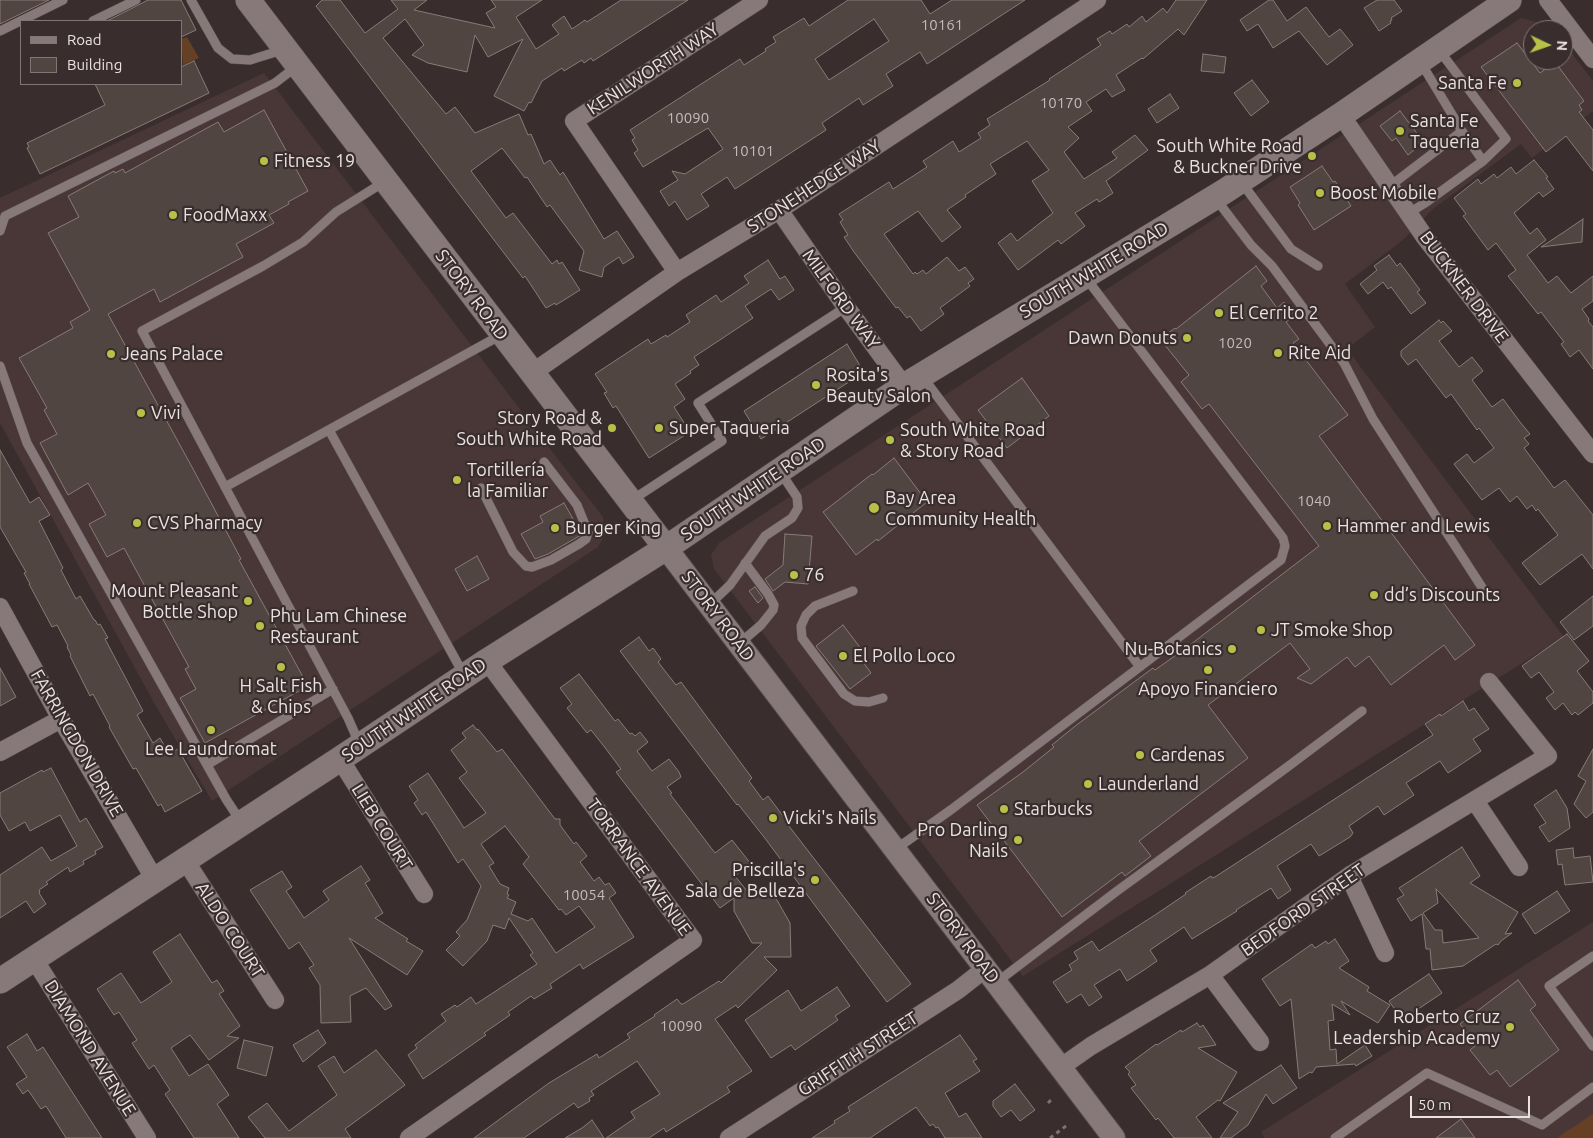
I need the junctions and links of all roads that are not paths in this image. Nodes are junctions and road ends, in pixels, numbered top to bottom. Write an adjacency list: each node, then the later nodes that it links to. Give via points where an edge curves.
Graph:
1 (63, 0): 9 (lane)
2 (136, 0): 10 (lane)
3 (191, 0): 14 (lane, via 218,48 232,59)
4 (248, 0): 14 (main road, STORY ROAD)
5 (759, 0): 27 (street, KENILWORTH WAY, via 574,121)
6 (1097, 0): 23 (street, STONEHEDGE WAY)
7 (1548, 0): 15 (street)
8 (1503, 2): 13 (main road, SOUTH WHITE ROAD)
9 (22, 20)
10 (95, 20)
11 (20, 21): 12 (lane)
12 (0, 31)
13 (1429, 54): 16 (main road, SOUTH WHITE ROAD); 17 (lane); 18 (lane, via 1506,139)
14 (291, 57): 20 (main road, STORY ROAD); 25 (lane, via 275,83 6,216)
15 (1593, 59)
16 (1341, 115): 19 (main road, SOUTH WHITE ROAD); 21 (street, BUCKNER DRIVE)
17 (1462, 132): 18 (lane); 21 (lane)
18 (1483, 161): 24 (lane)
19 (1240, 180): 22 (main road, SOUTH WHITE ROAD); 26 (lane, via 1291,249)
20 (385, 182): 30 (main road, STORY ROAD); 38 (lane, via 336,212 303,242 142,330)
21 (1390, 186): 24 (street, BUCKNER DRIVE)
22 (1214, 197): 28 (main road, SOUTH WHITE ROAD); 44 (lane, via 1251,245 1272,266 1344,363 1373,418)
23 (779, 210): 27 (street, STONEHEDGE WAY); 29 (street, MILFORD WAY)
24 (1409, 213): 35 (street, BUCKNER DRIVE)
25 (0, 231)
26 (1318, 266)
27 (677, 272): 32 (street, STONEHEDGE WAY)
28 (1085, 276): 33 (main road, SOUTH WHITE ROAD); 49 (lane, via 1285,546 1281,560)
29 (846, 308): 33 (street, MILFORD WAY); 40 (lane, via 698,403 722,442)
30 (502, 334): 32 (main road, STORY ROAD); 34 (lane)
31 (0, 366): 58 (lane, via 27,442)
32 (532, 373): 40 (main road, STORY ROAD)
33 (913, 381): 37 (main road, SOUTH WHITE ROAD); 49 (lane)
34 (329, 430): 38 (lane); 50 (lane)
35 (1593, 454)
36 (544, 462): 39 (lane, via 577,504 588,532 586,539 551,560 526,566 512,552)
37 (780, 470): 41 (main road, SOUTH WHITE ROAD); 42 (lane, via 797,497 798,508 792,518 765,536)
38 (225, 486): 52 (lane)
39 (481, 488)
40 (630, 501): 41 (main road, STORY ROAD)
41 (666, 548): 45 (street, STORY ROAD); 48 (main road, SOUTH WHITE ROAD)
42 (745, 563): 45 (lane); 47 (lane, via 774,605 761,625)
43 (853, 591): 53 (lane, via 815,606 806,615 802,638 844,694 855,701)
44 (1485, 592)
45 (710, 604): 47 (street, STORY ROAD)
46 (0, 606): 55 (street, FARRINGDON DRIVE)
47 (740, 643): 61 (street, STORY ROAD)
48 (487, 661): 50 (main road, SOUTH WHITE ROAD); 79 (street, TORRANCE AVENUE, via 693,940)
49 (1140, 667): 61 (lane)
50 (465, 676): 57 (main road, SOUTH WHITE ROAD)
51 (1489, 682): 59 (street, BEDFORD STREET, via 1548,756)
52 (333, 689): 57 (lane, via 348,718); 58 (lane)
53 (883, 698)
54 (1362, 710): 70 (lane, via 1117,890)
55 (61, 718): 56 (street); 65 (street, FARRINGDON DRIVE)
56 (0, 752)
57 (350, 752): 60 (main road, SOUTH WHITE ROAD); 66 (street, LIEB COURT)
58 (207, 765): 60 (lane)
59 (1475, 801): 63 (street); 64 (street, BEDFORD STREET)
60 (242, 823): 62 (main road, SOUTH WHITE ROAD)
61 (896, 849): 70 (street, STORY ROAD)
62 (185, 860): 65 (main road, SOUTH WHITE ROAD); 73 (street, ALDO COURT)
63 (1519, 867)
64 (1348, 876): 67 (street); 71 (street, BEDFORD STREET)
65 (155, 880): 69 (main road, SOUTH WHITE ROAD)
66 (424, 894)
67 (1385, 953)
68 (1593, 956): 75 (lane, via 1549,986)
69 (34, 959): 72 (main road, SOUTH WHITE ROAD); 78 (street, DIAMOND AVENUE)
70 (991, 975): 76 (street, STORY ROAD); 80 (street, GRIFFITH STREET, via 958,990)
71 (1210, 975): 74 (street); 76 (street, BEDFORD STREET, via 1090,1046)
72 (0, 981)
73 (275, 1000)
74 (1260, 1042)
75 (1593, 1046)
76 (1061, 1067): 81 (street, STORY ROAD)
77 (1593, 1087): 82 (lane, via 1542,1125 1426,1073)
78 (147, 1138)
79 (409, 1138)
80 (729, 1138)
81 (1114, 1138)
82 (1335, 1138)

